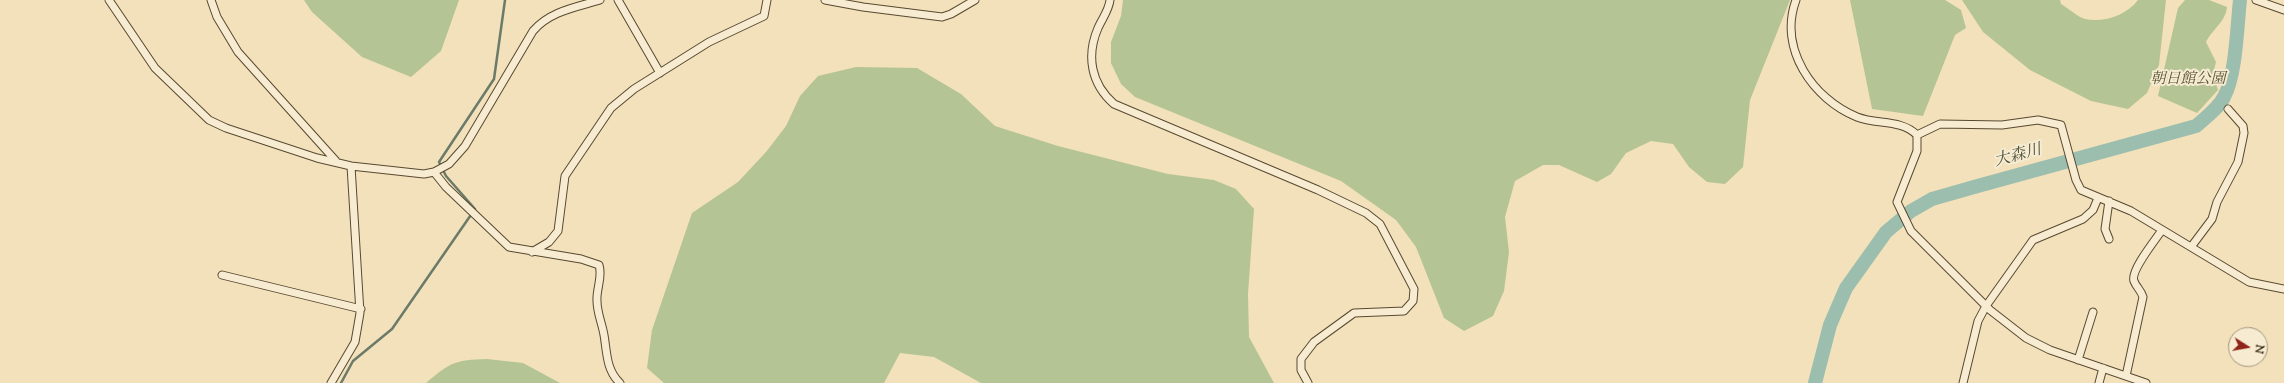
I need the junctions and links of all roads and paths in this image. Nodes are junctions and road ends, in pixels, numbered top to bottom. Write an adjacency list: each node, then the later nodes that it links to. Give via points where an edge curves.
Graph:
1 (109, 0): 16 (street, via 155,68 210,120 317,158)
2 (211, 0): 16 (street, via 217,17 238,52)
3 (600, 0): 11 (street)
4 (618, 0): 13 (street)
5 (767, 0): 13 (street, via 764,16 709,42)
6 (825, 0): 7 (street, via 942,17)
7 (974, 0)
8 (1110, 0): 35 (street, via 1098,29 1091,59 1093,74 1099,87 1114,104 1318,190 1366,213 1380,224 1391,242 1414,289 1413,301 1404,311 1354,313 1314,342 1301,359 1301,370)
9 (1796, 0): 15 (street, via 1792,18 1796,56 1814,87 1828,100 1858,117 1901,125 1911,128)
10 (2256, 0): 12 (street)
11 (591, 2): 18 (street, via 540,22 465,146 449,164)
12 (2284, 10)
13 (660, 73): 24 (street, via 634,89 606,114 565,176 558,231 549,242)
14 (2228, 109): 23 (street, via 2243,126 2238,162 2212,218)
15 (1918, 135): 19 (street, via 1940,124 2002,125 2038,120 2062,125 2076,180 2082,190); 27 (street, via 1917,151 1897,202 1900,210 1906,223)
16 (336, 161): 17 (street)
17 (351, 166): 18 (street, via 418,173); 28 (street)
18 (434, 172): 24 (street, via 446,187 509,247)
19 (2098, 198): 20 (street); 27 (street, via 2092,210 2083,219 2035,237)
20 (2109, 202): 21 (street, via 2131,211); 22 (street, via 2105,229)
21 (2162, 230): 23 (street); 32 (street, via 2134,273 2133,280 2142,297)
22 (2109, 239)
23 (2191, 247): 26 (street, via 2249,282)
24 (532, 252): 34 (street, via 581,259 599,265 599,317 608,365)
25 (222, 275): 28 (street)
26 (2284, 289)
27 (1986, 306): 30 (street, via 2026,338); 36 (street, via 1978,321)
28 (360, 308): 33 (street, via 355,342)
29 (2093, 312): 30 (street)
30 (2078, 360): 31 (street)
31 (2102, 368): 32 (street); 37 (street)
32 (2126, 376): 38 (street)
33 (331, 383)
34 (620, 383)
35 (1308, 383)
36 (1963, 383)
37 (2098, 383)
38 (2146, 383)

